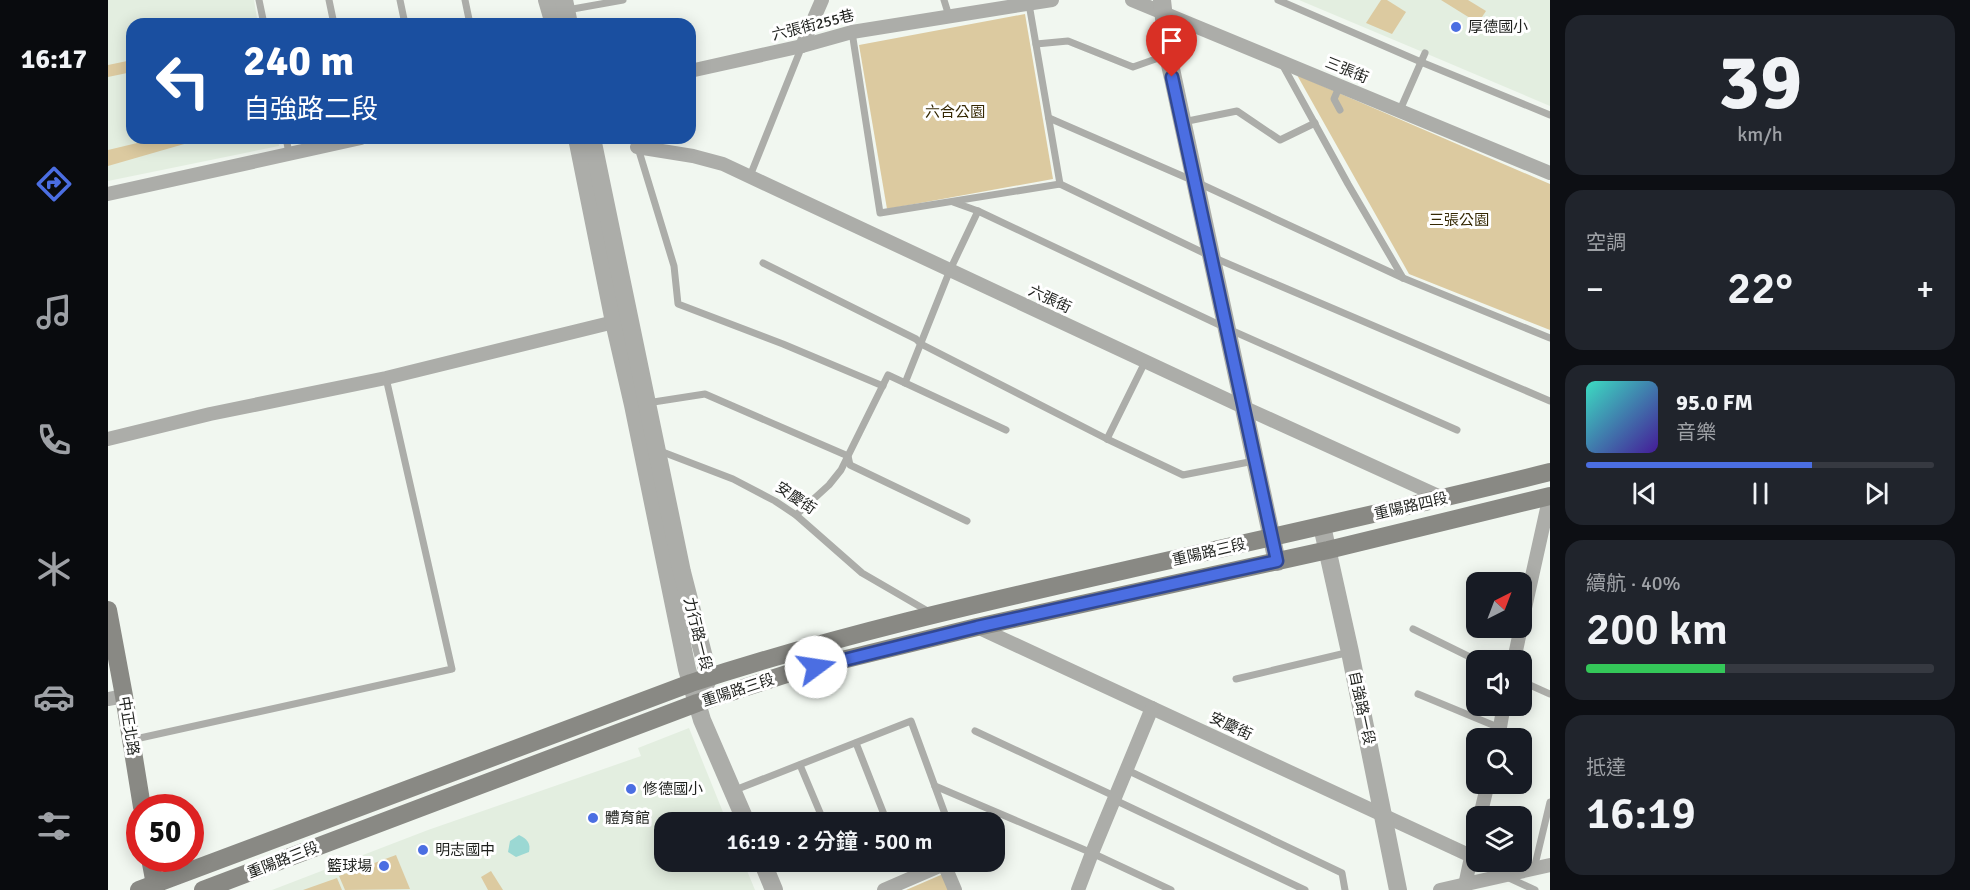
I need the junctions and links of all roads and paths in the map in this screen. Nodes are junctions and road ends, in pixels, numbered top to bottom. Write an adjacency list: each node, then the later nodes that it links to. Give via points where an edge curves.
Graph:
1 (259, 0): 16 (lane)
2 (329, 0): 17 (lane)
3 (400, 0): 18 (lane)
4 (465, 0): 19 (lane)
5 (547, 0): 20 (street)
6 (623, 0): 14 (lane)
7 (822, 0): 23 (street)
8 (944, 0): 15 (lane)
9 (1052, 0): 12 (street, 六張街255巷)
10 (1132, 0): 13 (street, 三張街)
11 (1278, 0): 27 (lane)
12 (1029, 4): 15 (street, 六張街255巷); 22 (lane)
13 (1162, 6): 25 (street); 26 (street, 三張街)
14 (567, 11)
15 (948, 16): 21 (street, 六張街255巷)
16 (263, 18)
17 (333, 18)
18 (404, 18)
19 (469, 18)
20 (552, 18)
21 (852, 32): 23 (street, 六張街255巷); 48 (lane, via 880,213)
22 (1036, 44): 25 (lane, via 1068,41 1133,67); 33 (lane)
23 (802, 46): 28 (street, 六張街255巷); 44 (lane)
24 (1425, 53): 27 (lane)
25 (1168, 55): 34 (street)
26 (1281, 61): 29 (street, 三張街); 35 (lane)
27 (1421, 62): 31 (lane); 32 (lane)
28 (696, 70)
29 (1340, 85): 30 (lane, via 1334,99); 31 (street, 三張街)
30 (1340, 110)
31 (1400, 110): 43 (street, 三張街)
32 (1550, 115)
33 (1049, 118): 45 (lane); 46 (lane)
34 (1182, 122): 35 (lane, via 1237,111 1280,140); 45 (street)
35 (1315, 123): 53 (lane)
36 (287, 144): 42 (lane)
37 (331, 144): 42 (street)
38 (578, 144): 54 (street, 力行路一段)
39 (593, 144): 63 (street, 力行路一段)
40 (636, 144): 61 (lane, via 674,266 678,304)
41 (640, 144): 44 (street, 六張街, via 723,164)
42 (289, 153): 47 (street)
43 (1550, 172)
44 (750, 176): 52 (street, 六張街)
45 (1194, 181): 50 (street); 53 (lane)
46 (1060, 184): 48 (lane); 50 (lane)
47 (108, 194)
48 (953, 202): 49 (lane)
49 (978, 211): 52 (lane); 55 (lane)
50 (1210, 256): 55 (street); 62 (lane)
51 (763, 262): 57 (lane)
52 (950, 270): 57 (lane); 58 (street, 六張街)
53 (1403, 278): 56 (lane)
54 (614, 322): 59 (street); 63 (street, 力行路一段)
55 (1226, 328): 64 (street); 66 (lane)
56 (1550, 338)
57 (921, 344): 60 (lane); 68 (lane)
58 (1144, 362): 64 (street, 六張街); 68 (lane)
59 (386, 378): 67 (street); 99 (lane, via 452,669)
60 (906, 383): 61 (lane, via 888,375); 65 (lane)
61 (882, 386): 70 (lane)
62 (1550, 401)
63 (640, 404): 69 (street, 力行路一段); 70 (lane, via 705,394); 90 (street, 力行路一段)
64 (1243, 407): 71 (street); 74 (street, 六張街)
65 (1006, 430)
66 (1457, 430)
67 (108, 439)
68 (1107, 439): 71 (lane, via 1183,475)
69 (657, 450): 75 (lane, 安慶街, via 733,479); 90 (street, 力行路一段)
70 (848, 456): 75 (lane, via 829,485); 76 (lane, via 850,465)
71 (1254, 461): 79 (street)
72 (1550, 472): 74 (main road, 重陽路四段)
73 (1550, 495): 78 (street); 80 (main road, 重陽路四段)
74 (1443, 498): 77 (main road, 重陽路四段)
75 (796, 515): 84 (lane, 安慶街, via 862,573)
76 (967, 521)
77 (1322, 526): 79 (main road, 重陽路四段); 80 (street, 自強路一段)
78 (1546, 531): 82 (street)
79 (1271, 538): 81 (street); 84 (main road, 重陽路三段)
80 (1328, 550): 81 (main road, 重陽路三段); 87 (street, 自強路一段)
81 (1277, 561): 85 (main road, 重陽路三段)
82 (1532, 585)
83 (108, 610): 94 (main road, 中正北路)
84 (933, 614): 90 (main road, 重陽路三段)
85 (977, 627): 95 (main road, 重陽路三段, via 793,672); 96 (street, 安慶街)
86 (1413, 629): 88 (lane)
87 (1350, 652): 89 (lane); 112 (street, 自強路一段)
88 (1466, 655)
89 (1236, 679)
90 (700, 680): 95 (street, 力行路一段); 122 (main road, 重陽路三段)
91 (1532, 686): 93 (lane)
92 (1418, 694): 97 (lane)
93 (1550, 694)
94 (116, 698): 99 (main road, 中正北路)
95 (698, 703): 104 (street); 123 (main road, 重陽路三段)
96 (1152, 708): 102 (street); 112 (street, 安慶街)
97 (1489, 728)
98 (975, 731): 106 (lane)
99 (131, 740): 105 (main road, 中正北路)
100 (856, 743): 101 (lane); 103 (lane, via 911,722); 110 (lane)
101 (800, 765): 104 (lane); 109 (lane)
102 (1126, 770): 106 (street); 130 (lane, via 1342,873)
103 (935, 786): 111 (lane); 113 (lane)
104 (734, 791): 108 (street)
105 (140, 794)
106 (1115, 798): 113 (street); 129 (lane)
107 (1550, 802): 116 (lane)
108 (742, 812)
109 (820, 812)
110 (883, 812)
111 (944, 812)
112 (1384, 816): 114 (street, 安慶街); 131 (street, 自強路一段)
113 (1092, 853): 127 (street); 128 (lane)
114 (1466, 854)
115 (1550, 865): 116 (street)
116 (1534, 869): 120 (street)
117 (150, 872): 122 (main road)
118 (767, 872): 124 (street)
119 (1468, 872): 121 (street)
120 (1505, 876): 121 (street); 133 (lane)
121 (1465, 887): 132 (street)
122 (150, 888)
123 (203, 890)
124 (774, 890)
125 (884, 890): 126 (street, via 944,864)
126 (956, 890)
127 (1078, 890)
128 (1171, 890)
129 (1305, 890)
130 (1345, 890)
131 (1398, 890)
132 (1440, 890)
133 (1535, 890)

